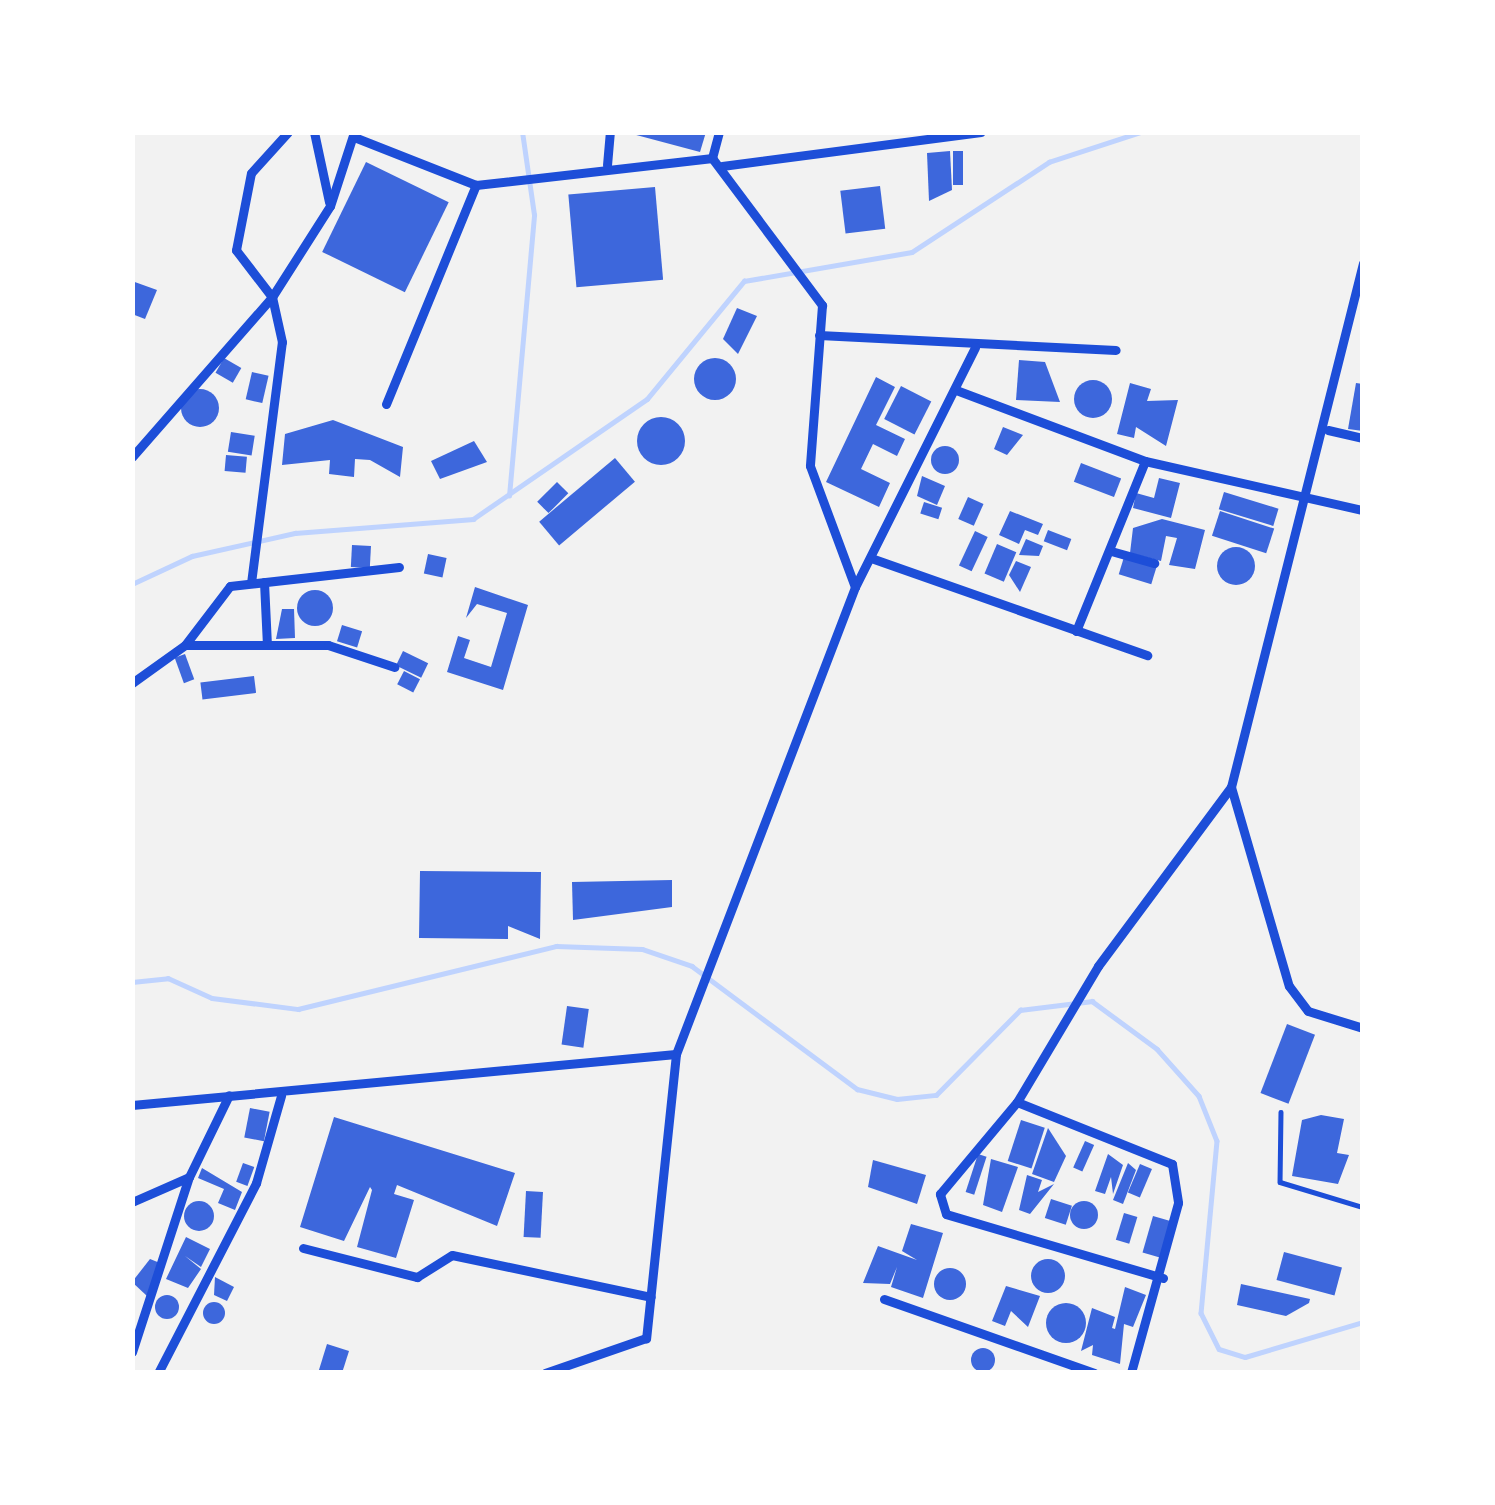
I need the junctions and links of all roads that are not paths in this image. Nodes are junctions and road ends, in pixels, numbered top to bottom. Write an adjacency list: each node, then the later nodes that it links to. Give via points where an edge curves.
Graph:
1 (288, 132): 12 (street, via 251,173 236,250)
2 (314, 132): 10 (street)
3 (610, 132): 8 (street)
4 (718, 132): 7 (street)
5 (981, 132): 7 (street)
6 (354, 134): 9 (street); 10 (street)
7 (717, 162): 8 (street); 14 (street, via 822,305)
8 (607, 165): 9 (street)
9 (476, 185): 18 (street)
10 (330, 206): 12 (street)
11 (1363, 263): 13 (street)
12 (272, 296): 21 (street); 30 (street, via 282,342)
13 (1359, 310): 19 (street)
14 (819, 335): 15 (street); 31 (street, via 810,466)
15 (975, 347): 16 (street); 17 (street)
16 (1116, 350)
17 (956, 390): 22 (street); 26 (street)
18 (386, 404)
19 (1328, 430): 20 (street); 23 (street)
20 (1363, 438)
21 (132, 457)
22 (1144, 460): 23 (street); 25 (street)
23 (1312, 494): 24 (street); 38 (street)
24 (1363, 510)
25 (1111, 551): 27 (street); 32 (street)
26 (871, 558): 31 (street); 32 (street)
27 (1154, 562)
28 (399, 567): 29 (street)
29 (264, 582): 30 (street); 34 (street)
30 (251, 583): 33 (street, via 218,591)
31 (855, 587): 40 (street)
32 (1076, 631): 35 (street)
33 (185, 645): 34 (street); 37 (street)
34 (267, 645): 36 (street, via 328,645)
35 (1147, 656)
36 (394, 667)
37 (132, 683)
38 (1231, 787): 39 (street, via 1289,986 1308,1011); 43 (street, via 1098,966)
39 (1363, 1028)
40 (676, 1054): 42 (street); 51 (street)
41 (229, 1095): 42 (street); 44 (street); 46 (street)
42 (281, 1096): 54 (street, via 256,1183)
43 (1018, 1102): 50 (street, via 1172,1163 1180,1184); 50 (street, via 944,1180 946,1214)
44 (132, 1105)
45 (1281, 1112): 48 (lane, via 1280,1182)
46 (189, 1177): 47 (street); 53 (street)
47 (132, 1202)
48 (1363, 1207)
49 (303, 1248): 51 (street, via 417,1277 452,1255)
50 (1163, 1278): 57 (street)
51 (651, 1297): 55 (street, via 646,1338)
52 (884, 1299): 56 (street)
53 (132, 1352)
54 (158, 1373)
55 (545, 1373)
56 (1094, 1373)
57 (1131, 1373)

